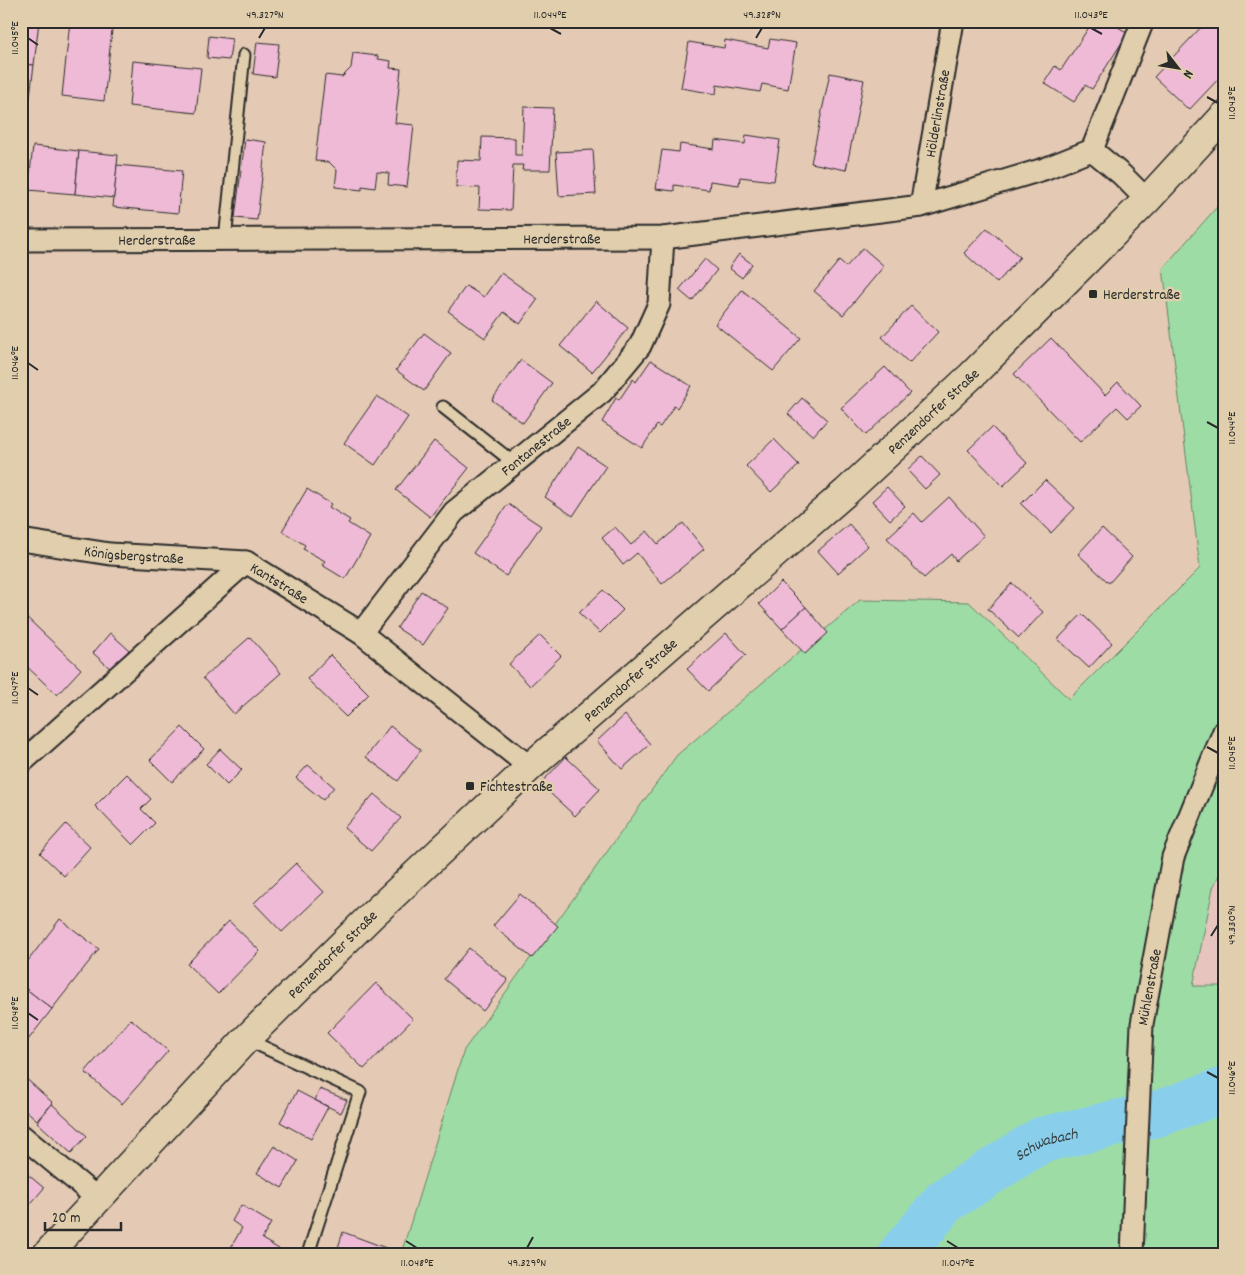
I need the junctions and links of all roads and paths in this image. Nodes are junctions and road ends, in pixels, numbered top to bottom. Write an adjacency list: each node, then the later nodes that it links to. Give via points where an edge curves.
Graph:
1 (953, 21): 7 (street, Hölderlinstraße)
2 (1143, 21): 5 (street)
3 (244, 55): 10 (lane)
4 (1224, 116): 6 (main road, Penzendorfer Straße)
5 (1092, 150): 6 (street); 7 (street, Herderstraße, via 1044,169)
6 (1147, 200): 18 (main road, Penzendorfer Straße, via 972,375 853,486)
7 (921, 206): 8 (street, Herderstraße)
8 (663, 238): 10 (street, Herderstraße); 12 (street, Fontanestraße, via 659,304 640,346 602,392)
9 (21, 240): 10 (street, Herderstraße)
10 (225, 240)
11 (444, 407): 12 (lane)
12 (514, 464): 15 (street, Fontanestraße, via 454,512)
13 (21, 540): 14 (street, Königsbergstraße, via 110,554)
14 (246, 562): 15 (street, Kantstraße); 17 (street, Kantstraße)
15 (361, 633): 18 (street, Kantstraße)
16 (1224, 731): 24 (street, Mühlenstraße, via 1174,857 1142,1024)
17 (21, 763)
18 (530, 767): 19 (main road, Penzendorfer Straße)
19 (246, 1039): 21 (main road, Penzendorfer Straße); 23 (lane, via 360,1092)
20 (21, 1135): 21 (street)
21 (97, 1198): 22 (main road, Penzendorfer Straße)
22 (47, 1254)
23 (308, 1254)
24 (1132, 1254)

